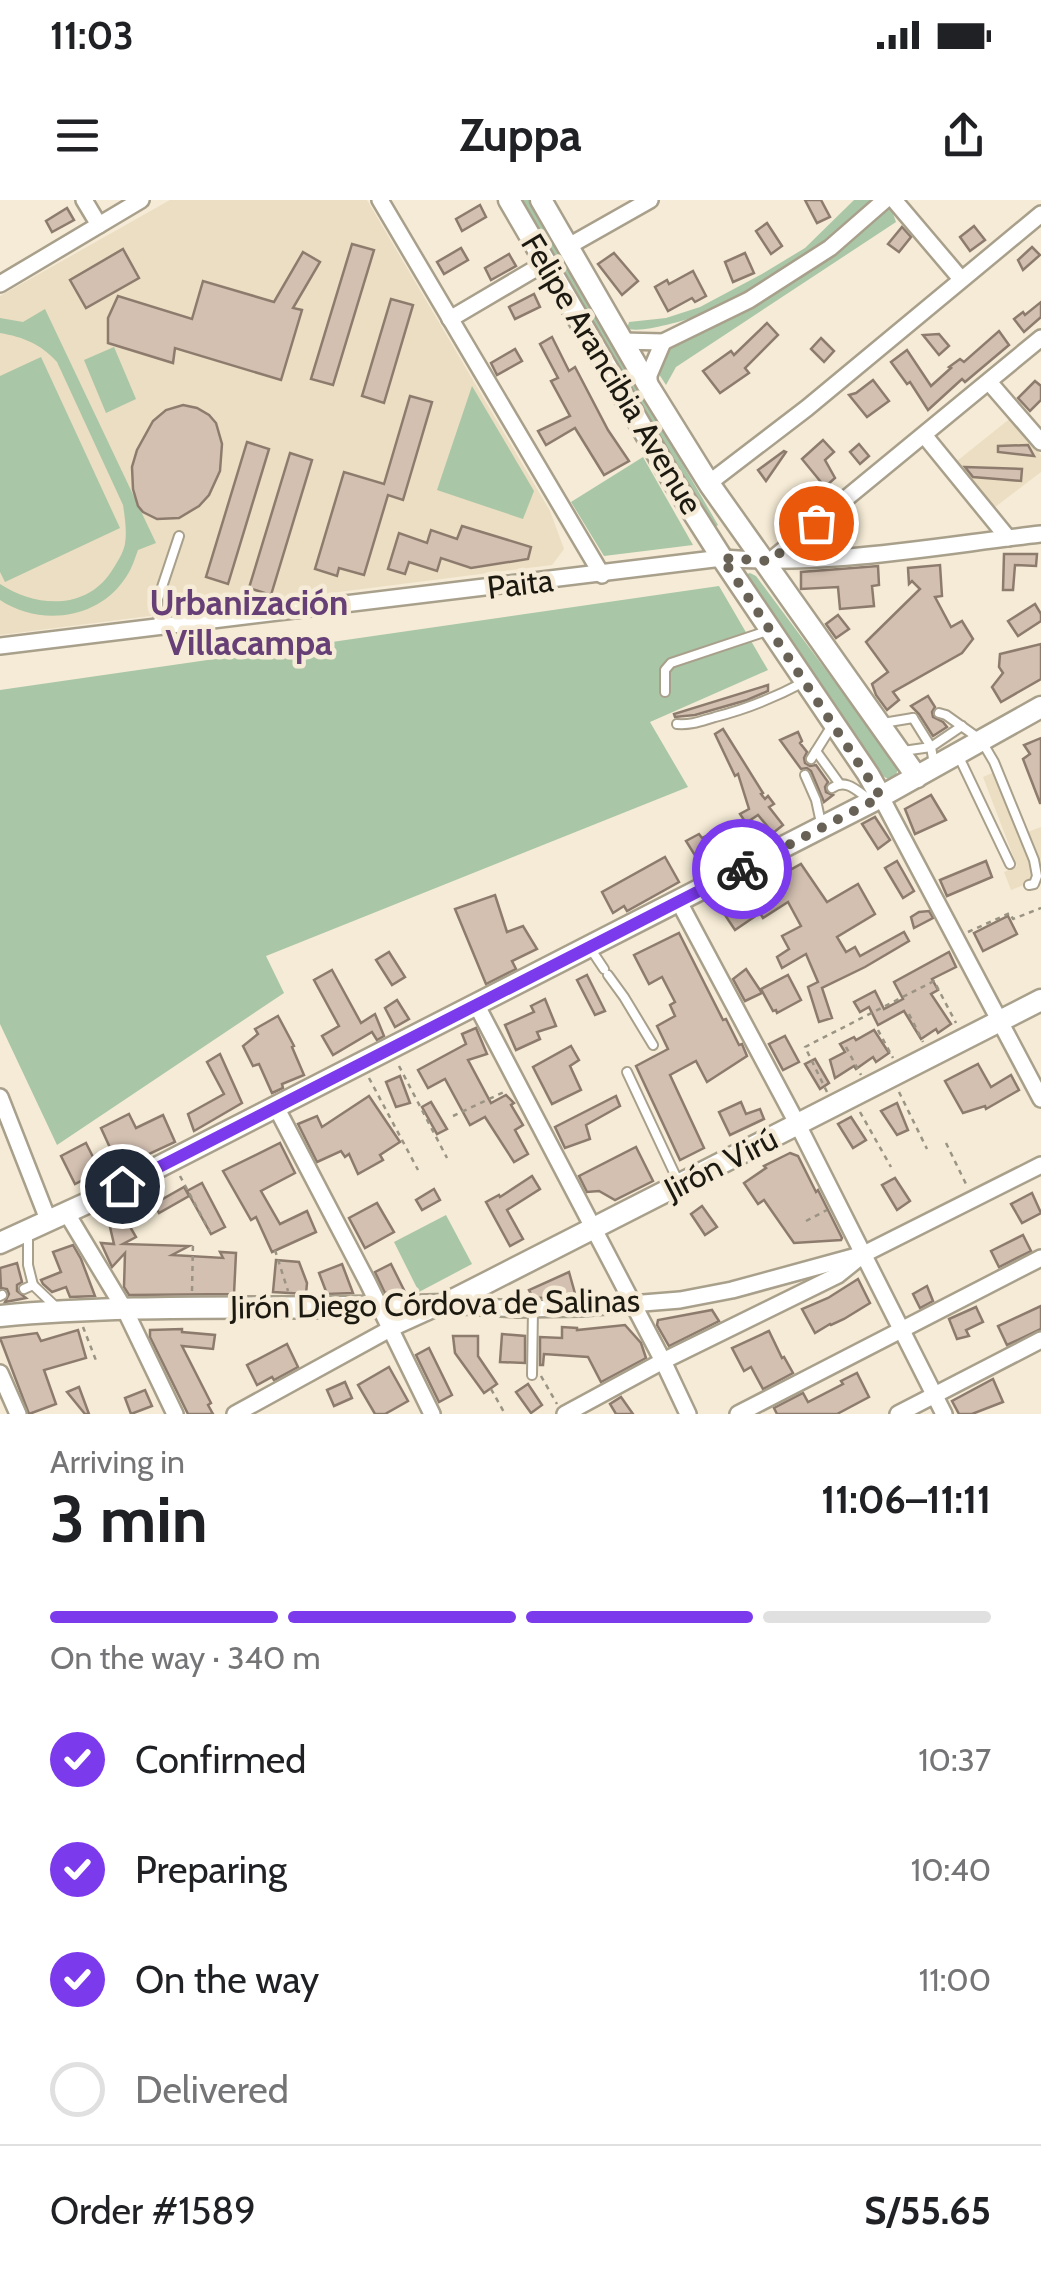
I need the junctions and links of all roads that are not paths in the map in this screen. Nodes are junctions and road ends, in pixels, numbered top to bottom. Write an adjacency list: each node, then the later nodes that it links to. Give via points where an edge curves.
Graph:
1 (84, 200): 10 (street)
2 (141, 200): 10 (street)
3 (380, 200): 15 (street)
4 (509, 200): 12 (main road, Felipe Arancibia Avenue)
5 (541, 200): 11 (main road, Felipe Arancibia Avenue)
6 (650, 200): 11 (street)
7 (886, 200): 18 (street, via 792,274)
8 (894, 200): 13 (street)
9 (1041, 214): 13 (street)
10 (99, 224): 14 (street)
11 (567, 247): 17 (main road, Felipe Arancibia Avenue)
12 (545, 263): 15 (street); 27 (main road, Felipe Arancibia Avenue)
13 (961, 279): 23 (street)
14 (0, 284)
15 (450, 319): 29 (street)
16 (1041, 338): 19 (street)
17 (622, 341): 18 (street); 20 (main road, Felipe Arancibia Avenue)
18 (663, 342): 20 (street)
19 (988, 382): 21 (street); 22 (street)
20 (649, 387): 23 (main road, Felipe Arancibia Avenue)
21 (924, 435): 26 (street); 28 (street)
22 (1040, 440)
23 (709, 483): 28 (main road, Felipe Arancibia Avenue)
24 (1041, 534): 26 (street, Paita)
25 (178, 536): 30 (lane, via 158,599)
26 (1008, 538): 28 (street, Paita)
27 (722, 558): 28 (street, Paita); 29 (street, Paita); 31 (main road, Felipe Arancibia Avenue)
28 (766, 561): 39 (main road, Felipe Arancibia Avenue)
29 (602, 574): 30 (street, Paita)
30 (159, 627): 32 (street, Paita)
31 (770, 630): 33 (main road, Felipe Arancibia Avenue); 34 (lane, via 672,663 665,670)
32 (0, 646)
33 (804, 682): 37 (lane, via 742,711); 38 (main road, Felipe Arancibia Avenue)
34 (665, 692)
35 (1041, 707): 41 (main road)
36 (938, 713): 40 (lane)
37 (676, 724)
38 (832, 724): 45 (main road, Felipe Arancibia Avenue); 45 (lane, via 814,755 836,785)
39 (878, 724): 43 (main road, Felipe Arancibia Avenue, via 899,752); 43 (lane, via 915,717)
40 (962, 726): 41 (lane); 43 (lane)
41 (981, 740): 42 (main road); 48 (lane, via 1034,860 1037,876)
42 (957, 754): 43 (main road); 47 (lane)
43 (928, 764): 45 (main road)
44 (805, 776): 46 (lane)
45 (877, 799): 46 (main road); 53 (street)
46 (824, 826): 49 (main road)
47 (1010, 864)
48 (1029, 886)
49 (679, 902): 50 (main road); 59 (street)
50 (590, 946): 52 (main road); 54 (lane)
51 (1041, 1000): 53 (main road, Jirón Virú)
52 (476, 1004): 58 (main road); 63 (street)
53 (1000, 1021): 57 (street); 59 (main road, Jirón Virú)
54 (653, 1045)
55 (626, 1072): 61 (lane)
56 (0, 1096): 62 (street)
57 (1041, 1099)
58 (276, 1107): 62 (main road); 71 (street)
59 (798, 1125): 61 (main road, Jirón Virú); 66 (street)
60 (1041, 1165): 66 (street)
61 (680, 1185): 63 (main road, Jirón Virú)
62 (58, 1217): 64 (main road); 73 (street)
63 (594, 1228): 69 (street); 70 (main road, Jirón Virú)
64 (28, 1232): 65 (main road); 74 (lane, via 28,1287)
65 (0, 1244)
66 (864, 1254): 69 (street, Jirón Diego Córdova de Salinas, via 707,1296); 76 (street); 78 (street, via 838,1275)
67 (1041, 1258): 76 (street)
68 (1, 1302): 74 (main road, Jirón Diego Córdova de Salinas)
69 (632, 1304): 72 (street, Jirón Diego Córdova de Salinas); 78 (street)
70 (442, 1306): 71 (main road, Jirón Diego Córdova de Salinas); 72 (street, Jirón Diego Córdova de Salinas); 75 (street)
71 (379, 1308): 73 (main road, Jirón Diego Córdova de Salinas); 75 (street)
72 (534, 1309): 80 (lane)
73 (125, 1310): 74 (main road, Jirón Diego Córdova de Salinas); 83 (street)
74 (69, 1312)
75 (390, 1329): 84 (street); 85 (street)
76 (901, 1330): 81 (street); 88 (street)
77 (1041, 1340): 81 (street)
78 (663, 1361): 86 (street); 87 (street)
79 (0, 1373): 82 (street)
80 (537, 1375)
81 (935, 1395): 89 (street); 90 (street)
82 (18, 1414)
83 (174, 1414)
84 (235, 1414)
85 (432, 1414)
86 (564, 1414)
87 (688, 1414)
88 (738, 1414)
89 (898, 1414)
90 (944, 1414)

